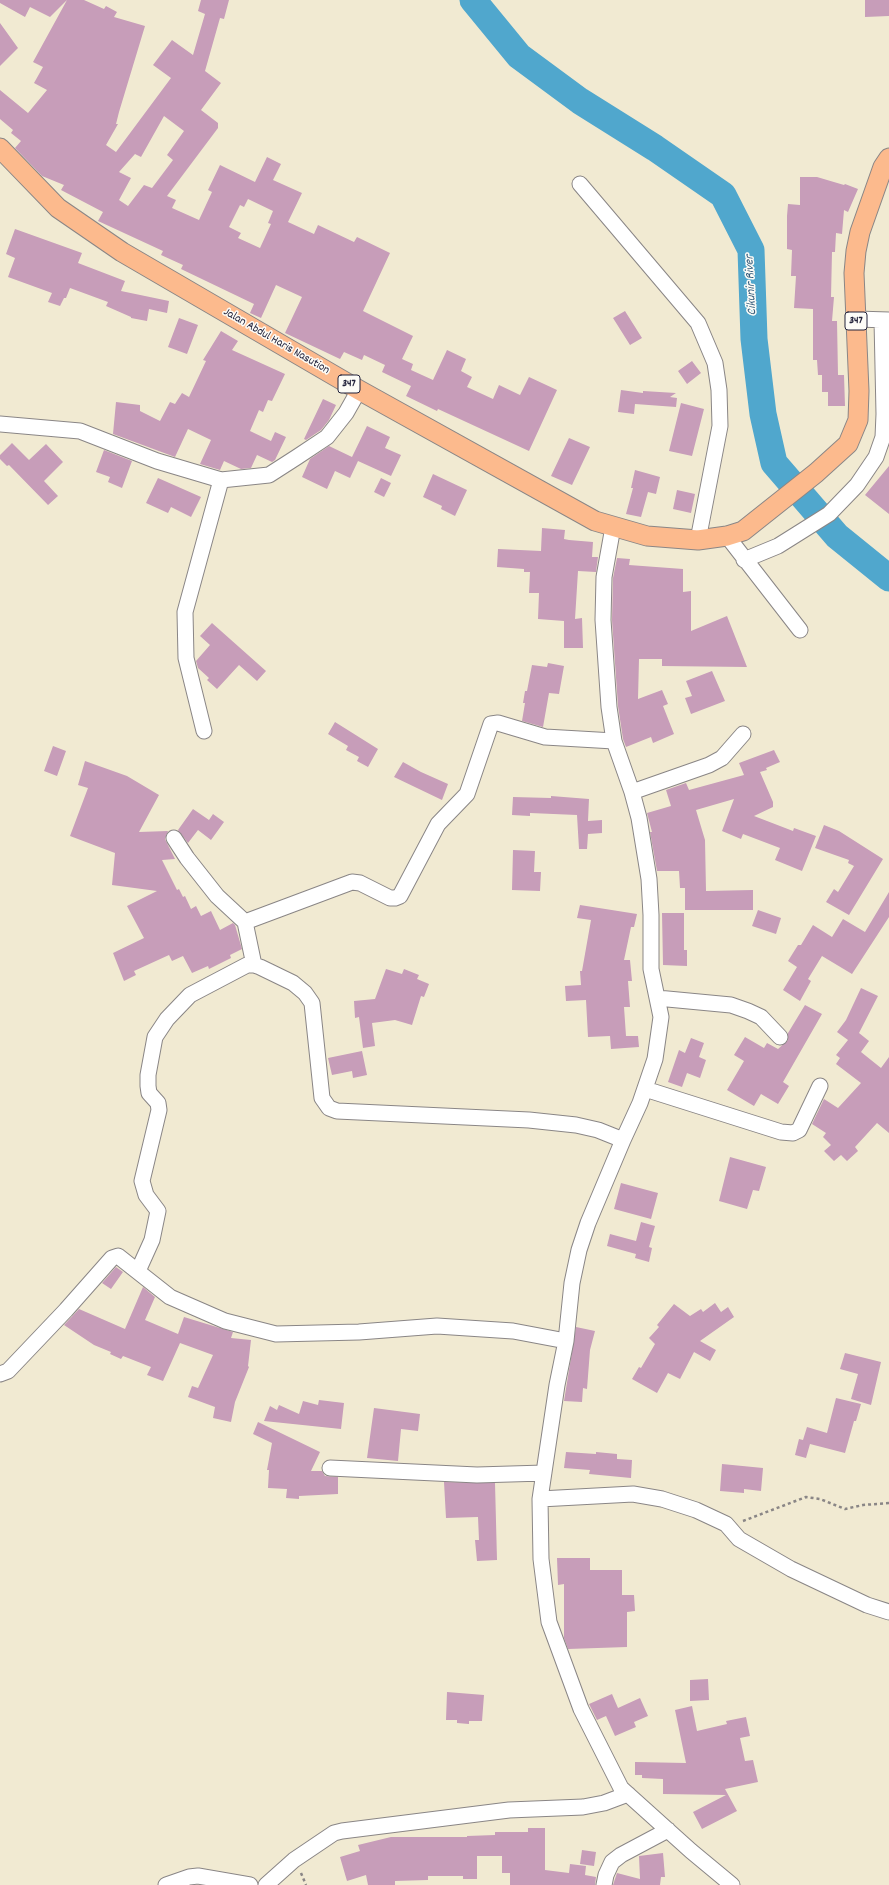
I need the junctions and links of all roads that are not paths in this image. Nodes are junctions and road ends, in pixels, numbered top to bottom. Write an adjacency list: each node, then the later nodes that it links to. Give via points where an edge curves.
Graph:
1 (0, 148): 6 (main road, Jalan Abdul Haris Nasution / 347, via 58,208 122,252)
2 (889, 158): 4 (main road, 347, via 883,167 860,232 856,251)
3 (580, 184): 11 (street, via 698,323 715,363 720,426)
4 (856, 320): 5 (street); 10 (main road, 347, via 858,420 848,444 816,474)
5 (886, 320): 12 (street, via 883,437 876,458 857,485 829,514 778,546)
6 (359, 390): 8 (street, via 346,413 327,437 297,458 269,475); 9 (main road, Jalan Abdul Haris Nasution / 347, via 595,521)
7 (0, 424): 8 (street, via 80,431 157,461)
8 (221, 480): 14 (street, via 185,612 186,658)
9 (613, 527): 11 (main road, Jalan Abdul Haris Nasution / 347, via 647,536); 16 (street, via 604,576 602,620)
10 (734, 533): 11 (main road, Jalan Abdul Haris Nasution / 347); 12 (street)
11 (698, 540)
12 (744, 560): 13 (street)
13 (800, 630)
14 (204, 731)
15 (743, 734): 17 (street, via 722,758 709,765)
16 (614, 741): 17 (street); 19 (street, via 545,737 493,723 489,728 467,794 438,824 400,896 390,898 360,883 352,882)
17 (632, 792): 21 (street, via 649,879 652,915 651,969)
18 (174, 838): 19 (street, via 217,896)
19 (244, 922): 20 (street)
20 (254, 964): 25 (street, via 293,983 306,993 312,1002 322,1098 329,1108 337,1111 529,1120 576,1125); 26 (street, via 235,970 190,995 166,1019 155,1037 148,1086 149,1093 158,1103 159,1110 142,1181 146,1195 158,1211 152,1240)
21 (657, 998): 22 (street, via 736,1007 761,1017); 24 (street, via 661,1017 655,1059)
22 (780, 1037)
23 (820, 1086): 24 (street, via 799,1130 793,1133 781,1132)
24 (645, 1089): 25 (street)
25 (623, 1140): 27 (street, via 579,1250 572,1282)
26 (138, 1271): 27 (street, via 170,1297 225,1321 276,1334 359,1332 437,1326 513,1332); 28 (street, via 121,1257 112,1258 8,1371)
27 (566, 1341): 30 (street)
28 (0, 1374)
29 (330, 1468): 30 (street, via 476,1475)
30 (544, 1473): 31 (street)
31 (540, 1499): 32 (street, via 634,1494 662,1499 696,1510 726,1524 739,1539 791,1569 867,1605); 33 (street, via 541,1559 549,1622 581,1709 621,1788)
32 (889, 1612)
33 (628, 1794): 34 (street); 37 (street, via 583,1807 509,1810 334,1833 294,1860)
34 (668, 1830): 38 (street, via 612,1862); 39 (street)
35 (166, 1885): 36 (street, via 198,1876)
36 (250, 1885)
37 (266, 1885)
38 (604, 1885)
39 (732, 1885)

